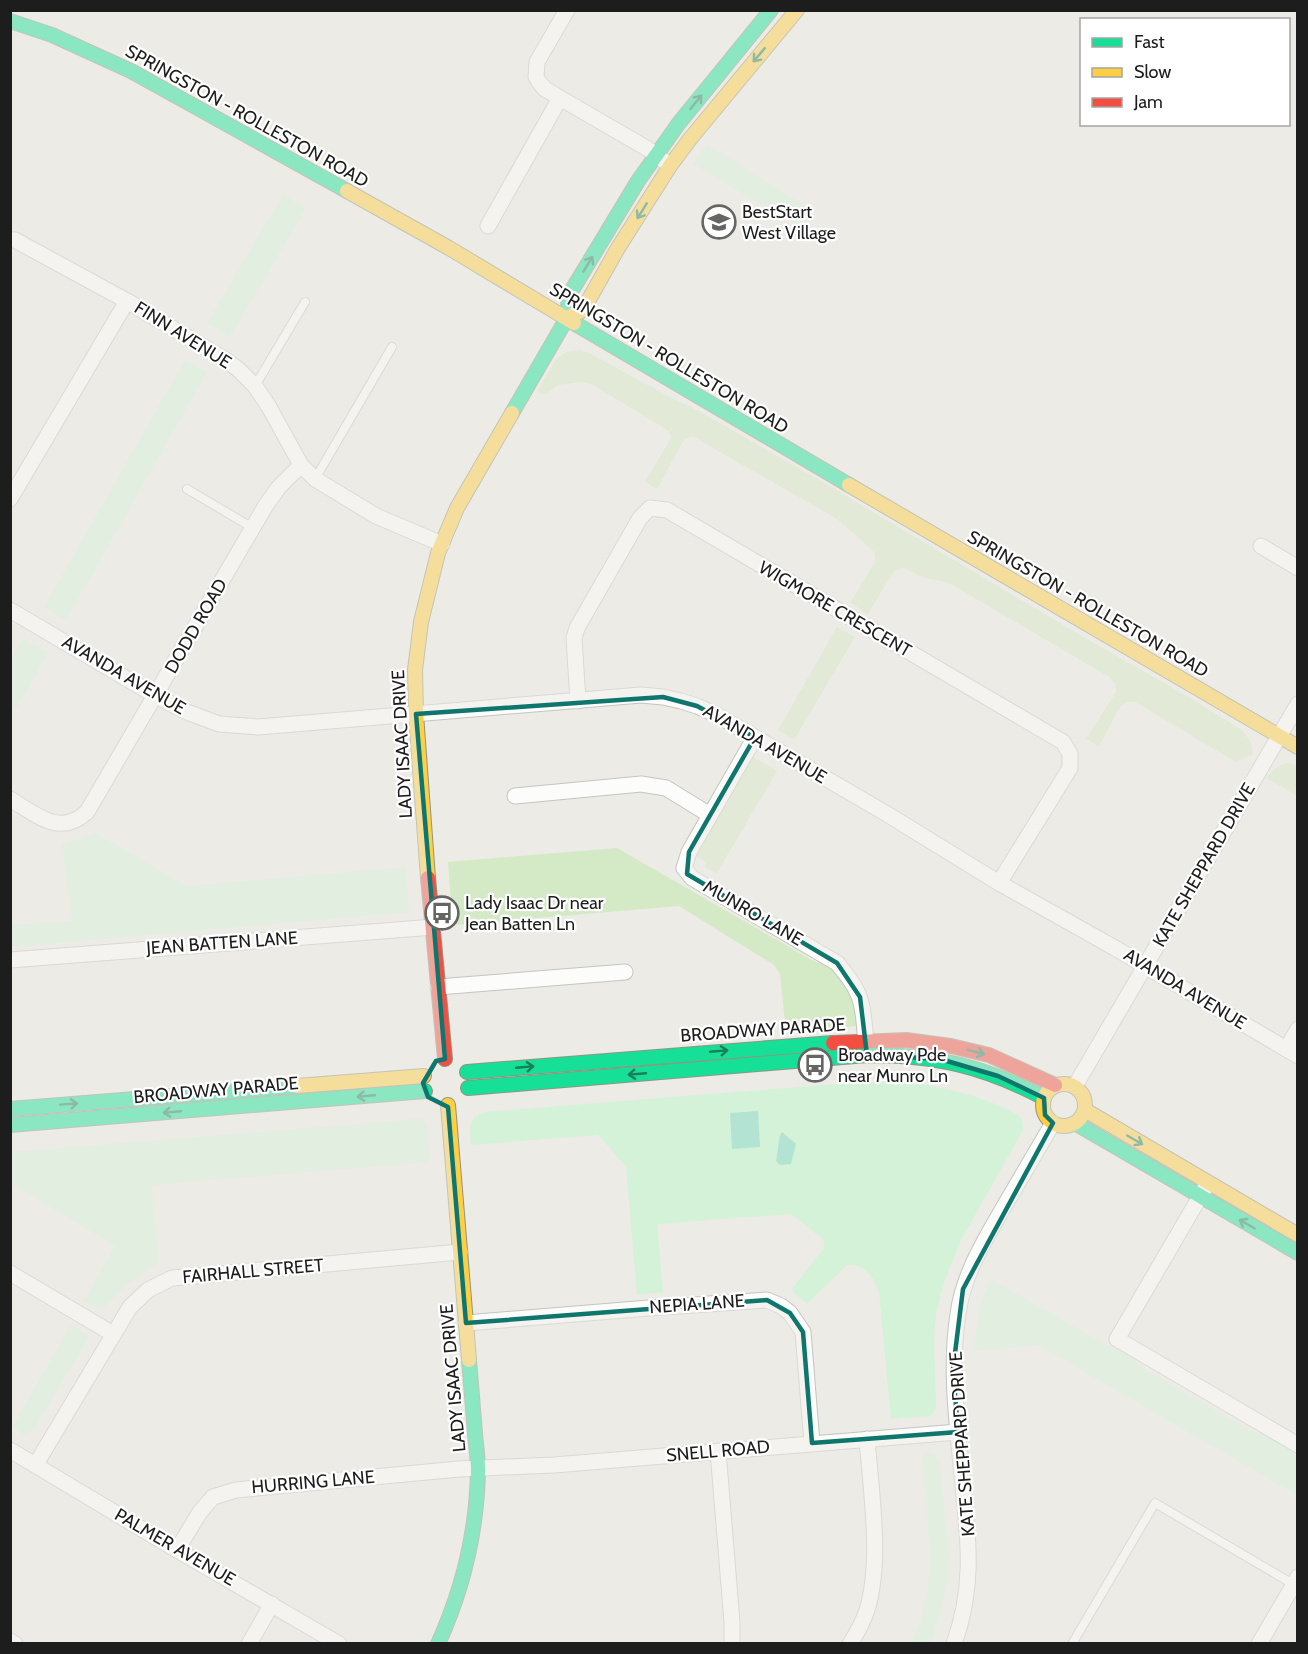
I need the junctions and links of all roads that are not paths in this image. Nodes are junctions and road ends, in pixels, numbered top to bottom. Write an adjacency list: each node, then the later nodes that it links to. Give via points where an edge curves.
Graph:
1 (567, 10): 5 (street, via 537,62 536,71 545,89)
2 (771, 10): 6 (street, one-way to 2)
3 (797, 10): 7 (street, one-way to 7)
4 (10, 21): 12 (street, SPRINGSTON - ROLLESTON ROAD, via 52,35 131,71)
5 (560, 98): 6 (street); 8 (street)
6 (656, 155): 7 (street); 12 (street, one-way to 6, via 569,295)
7 (670, 166): 12 (street, one-way to 12, via 583,310)
8 (488, 226)
9 (10, 240): 10 (street, FINN AVENUE)
10 (127, 301): 14 (street, FINN AVENUE, via 224,359); 18 (street)
11 (304, 302): 14 (lane)
12 (567, 318): 20 (street, LADY ISAAC DRIVE, via 469,487); 28 (street, SPRINGSTON - ROLLESTON ROAD)
13 (392, 347): 16 (lane)
14 (255, 386): 15 (street, FINN AVENUE)
15 (301, 465): 16 (street, FINN AVENUE); 19 (street, DODD ROAD, via 266,505)
16 (315, 479): 20 (street, FINN AVENUE, via 385,520)
17 (188, 489): 19 (lane)
18 (10, 500)
19 (253, 528): 24 (street, DODD ROAD)
20 (442, 544): 27 (street, LADY ISAAC DRIVE, via 421,622 415,670)
21 (1261, 546): 22 (street)
22 (1298, 568)
23 (10, 610): 24 (street, AVANDA AVENUE)
24 (156, 696): 27 (street, AVANDA AVENUE, via 201,718 239,726); 32 (street, DODD ROAD, via 87,812 79,819 69,824 47,820)
25 (578, 701): 27 (street, AVANDA AVENUE); 29 (street, AVANDA AVENUE, via 641,695 672,699 697,706); 34 (street, WIGMORE CRESCENT, via 574,638 577,628 640,518 650,508 667,510 1063,742 1071,754 1070,768)
26 (1298, 704): 28 (street, KATE SHEPPARD DRIVE)
27 (416, 714): 35 (street, LADY ISAAC DRIVE)
28 (1278, 736): 30 (street, SPRINGSTON - ROLLESTON ROAD); 37 (street, KATE SHEPPARD DRIVE)
29 (755, 737): 33 (street, MUNRO LANE); 34 (street, AVANDA AVENUE)
30 (1298, 747)
31 (516, 796): 33 (street, via 641,784 666,788)
32 (10, 800)
33 (710, 815): 41 (street, MUNRO LANE, via 689,852 684,868 687,874 837,963 860,997)
34 (999, 883): 37 (street, AVANDA AVENUE)
35 (434, 927): 36 (street, JEAN BATTEN LANE); 39 (street, LADY ISAAC DRIVE)
36 (10, 960)
37 (1145, 965): 42 (street, AVANDA AVENUE); 46 (street, KATE SHEPPARD DRIVE)
38 (625, 972): 39 (street)
39 (438, 987): 43 (street, LADY ISAAC DRIVE)
40 (1298, 1029): 42 (street)
41 (866, 1048): 44 (street, BROADWAY PARADE, one-way to 41, via 798,1045); 45 (street, BROADWAY PARADE, one-way to 45, via 906,1040 970,1050); 47 (street, BROADWAY PARADE, one-way to 47); 49 (street, BROADWAY PARADE, via 958,1063 998,1076)
42 (1292, 1052)
43 (433, 1066): 44 (street, via 458,1062); 48 (street, via 423,1083); 51 (street, BROADWAY PARADE, one-way to 43)
44 (467, 1071): 47 (street)
45 (1055, 1086): 46 (street); 49 (street)
46 (1075, 1086): 52 (street, via 1084,1097)
47 (468, 1088): 50 (street, via 461,1100)
48 (424, 1091): 50 (street, via 434,1102); 55 (street, BROADWAY PARADE, one-way to 55)
49 (1044, 1098): 53 (street, via 1045,1115)
50 (448, 1105): 58 (street, LADY ISAAC DRIVE)
51 (10, 1109)
52 (1085, 1110): 54 (street); 56 (street, one-way to 56)
53 (1053, 1123): 54 (street); 63 (street, KATE SHEPPARD DRIVE, via 975,1258 963,1289 953,1369)
54 (1075, 1123): 56 (street)
55 (10, 1125)
56 (1204, 1190): 57 (street); 59 (street, one-way to 56); 66 (street, via 1118,1338)
57 (1298, 1235)
58 (460, 1252): 61 (street, LADY ISAAC DRIVE); 62 (street, FAIRHALL STREET, via 172,1278 148,1290 130,1307)
59 (1298, 1253)
60 (10, 1273): 62 (street)
61 (466, 1323): 65 (street, NEPIA LANE, via 767,1300 790,1313 802,1332); 70 (street, LADY ISAAC DRIVE)
62 (113, 1334): 69 (street, FAIRHALL STREET)
63 (958, 1432): 64 (street, SNELL ROAD); 81 (street, KATE SHEPPARD DRIVE, via 970,1557 968,1591)
64 (867, 1439): 65 (street, SNELL ROAD); 80 (street, via 875,1561 873,1586 866,1612)
65 (813, 1443): 68 (street, SNELL ROAD)
66 (1298, 1445)
67 (10, 1450): 69 (street, PALMER AVENUE)
68 (718, 1451): 70 (street, SNELL ROAD); 79 (street)
69 (36, 1464): 71 (street, PALMER AVENUE)
70 (478, 1468): 71 (street, HURRING LANE, via 236,1490 213,1497); 78 (street, LADY ISAAC DRIVE, via 475,1523 455,1602)
71 (177, 1550): 73 (street, PALMER AVENUE)
72 (1295, 1580): 82 (lane, via 1155,1503); 83 (street)
73 (272, 1604): 76 (street); 77 (street, PALMER AVENUE)
74 (10, 1641): 75 (street)
75 (15, 1644)
76 (249, 1644)
77 (339, 1644)
78 (438, 1644)
79 (732, 1644)
80 (850, 1644)
81 (954, 1644)
82 (1072, 1644)
83 (1259, 1644)

